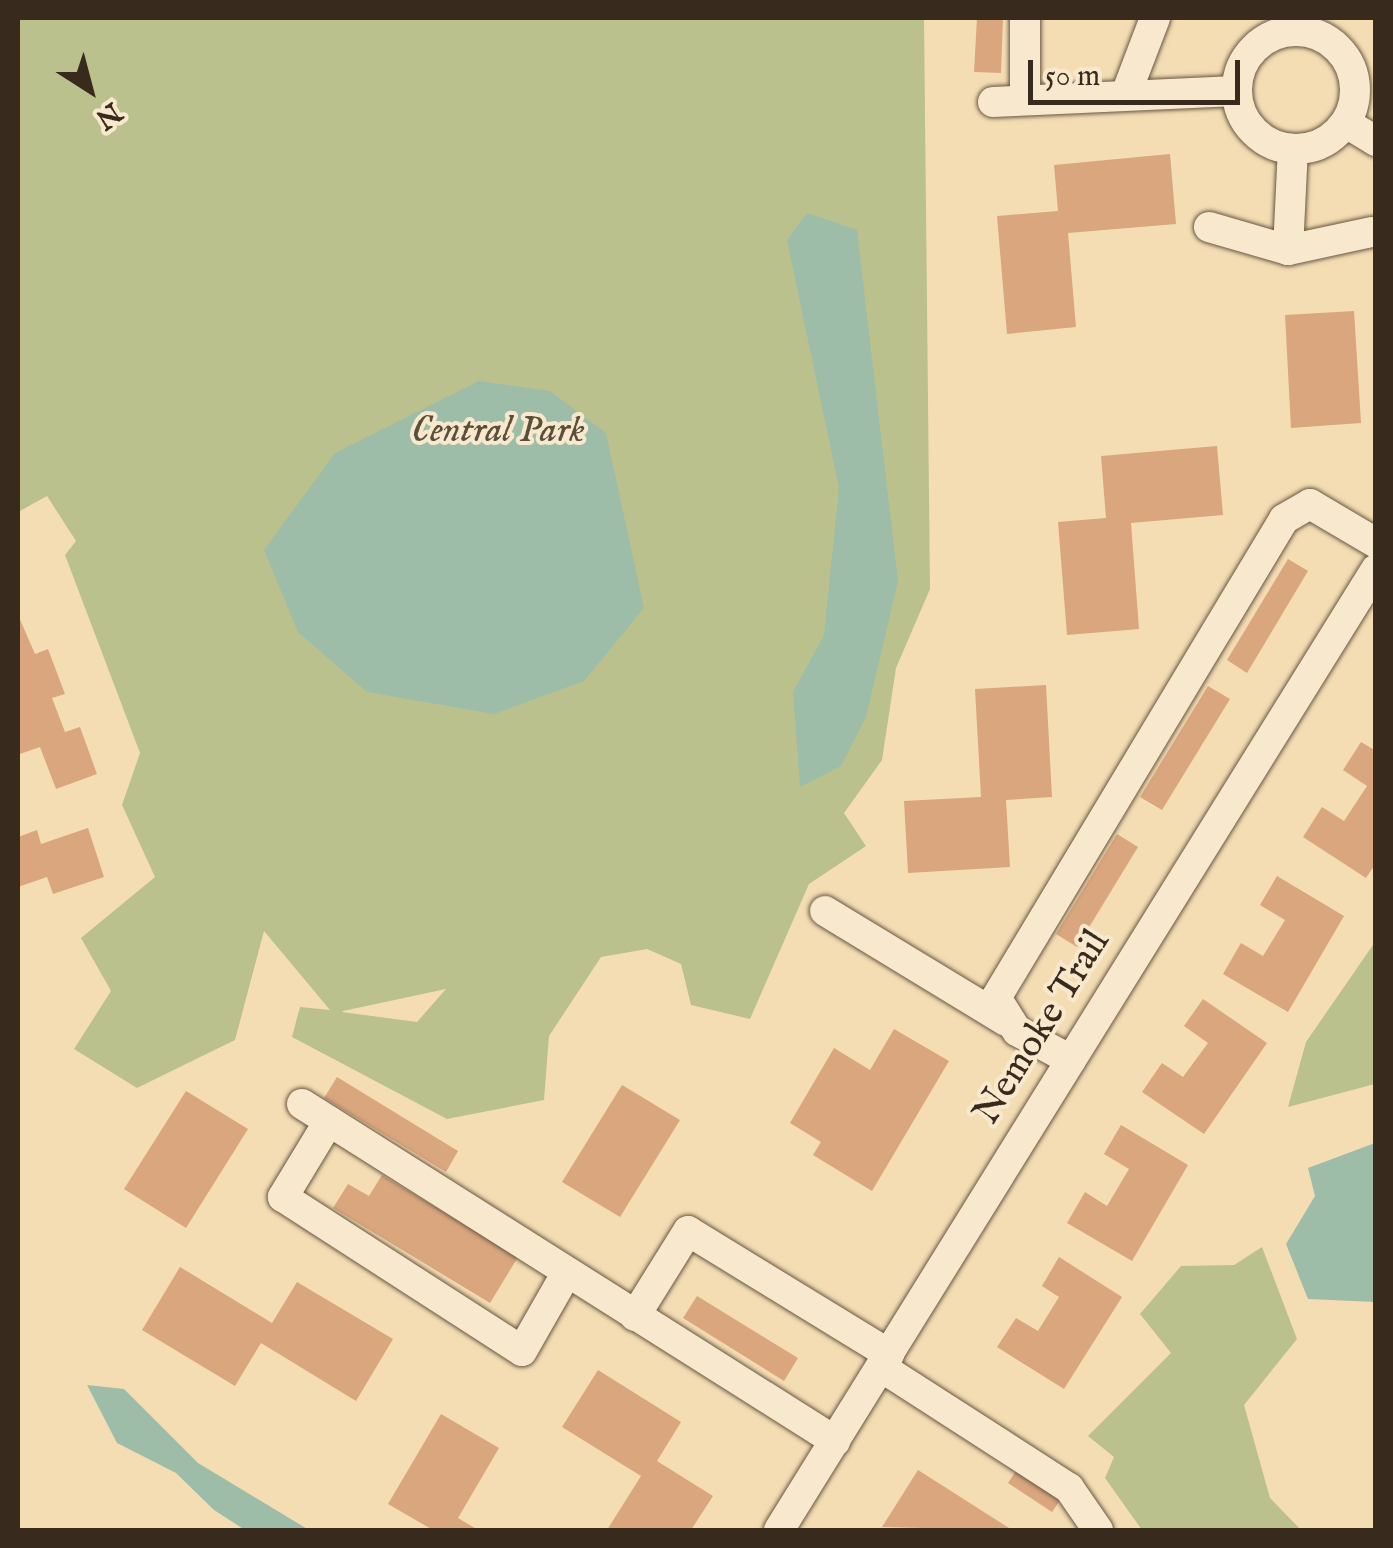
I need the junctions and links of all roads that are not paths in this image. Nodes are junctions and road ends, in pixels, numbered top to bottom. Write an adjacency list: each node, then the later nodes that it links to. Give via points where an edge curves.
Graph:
1 (1025, 18): 7 (street)
2 (1155, 18): 6 (street)
3 (1280, 25): 4 (street); 5 (street, via 1251,51)
4 (1334, 28): 9 (street, via 1355,77)
5 (1236, 91): 6 (street); 11 (street, via 1252,129)
6 (1126, 94): 7 (street)
7 (1025, 99): 8 (street)
8 (993, 102)
9 (1346, 123): 10 (street); 11 (street, via 1325,142)
10 (1376, 141)
11 (1293, 149): 14 (street)
12 (1209, 227): 14 (street)
13 (1371, 232): 14 (street)
14 (1288, 250)
15 (1376, 543): 18 (street, via 1310,504 1284,519 996,998)
16 (1376, 569): 19 (street, Nemoke Trail)
17 (825, 910): 18 (street)
18 (1006, 1021): 19 (street)
19 (1070, 1060): 24 (street, Nemoke Trail)
20 (302, 1104): 21 (street)
21 (328, 1121): 22 (street); 22 (street, via 283,1197 522,1351)
22 (567, 1272): 23 (street)
23 (636, 1316): 24 (street, via 688,1231); 25 (street)
24 (885, 1360): 25 (street, Nemoke Trail); 27 (street, via 1069,1488)
25 (835, 1441): 26 (street, Nemoke Trail)
26 (779, 1530)
27 (1098, 1530)

